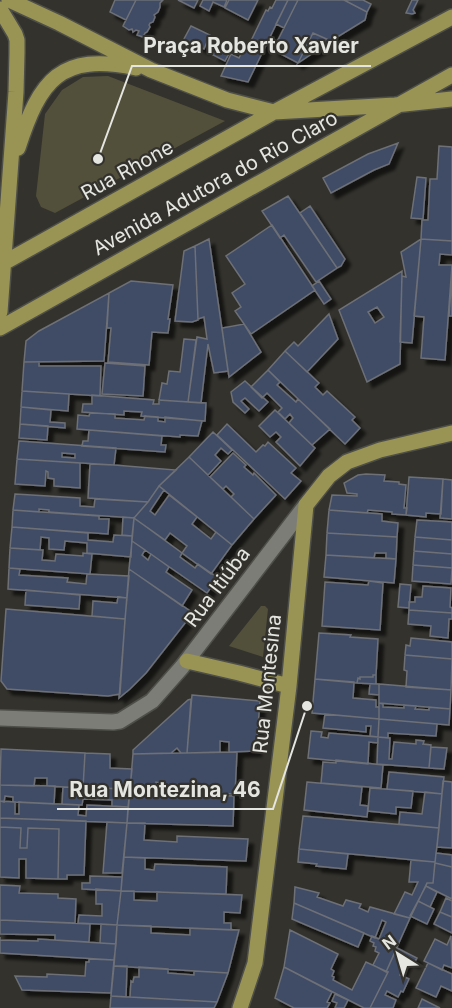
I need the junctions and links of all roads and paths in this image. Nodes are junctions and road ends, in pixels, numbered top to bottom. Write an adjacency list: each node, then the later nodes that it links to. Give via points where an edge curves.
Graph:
1 (9, 0): 4 (main road)
2 (0, 9): 9 (main road, via 17,40)
3 (452, 17): 8 (main road, Avenida Adutora do Rio Claro)
4 (151, 70): 8 (main road, via 227,100); 9 (main road, via 89,64 58,76 33,106)
5 (452, 75): 7 (main road, Avenida Adutora do Rio Claro)
6 (452, 99): 7 (main road)
7 (395, 105): 8 (main road); 12 (main road, Avenida Adutora do Rio Claro)
8 (274, 112): 10 (main road, Rua Rhone)
9 (11, 177): 10 (main road)
10 (2, 264): 11 (main road)
11 (0, 312)
12 (0, 328)
13 (452, 433): 14 (main road, Rua Itiúba, via 347,462 329,476)
14 (306, 505): 15 (street, Rua Itiúba); 16 (main road, Rua Montesina)
15 (187, 661): 16 (main road); 17 (street, Rua Itiúba, via 152,701 120,721)
16 (289, 686): 18 (main road, Rua Montesina, via 255,963)
17 (0, 718)
18 (240, 1008)

